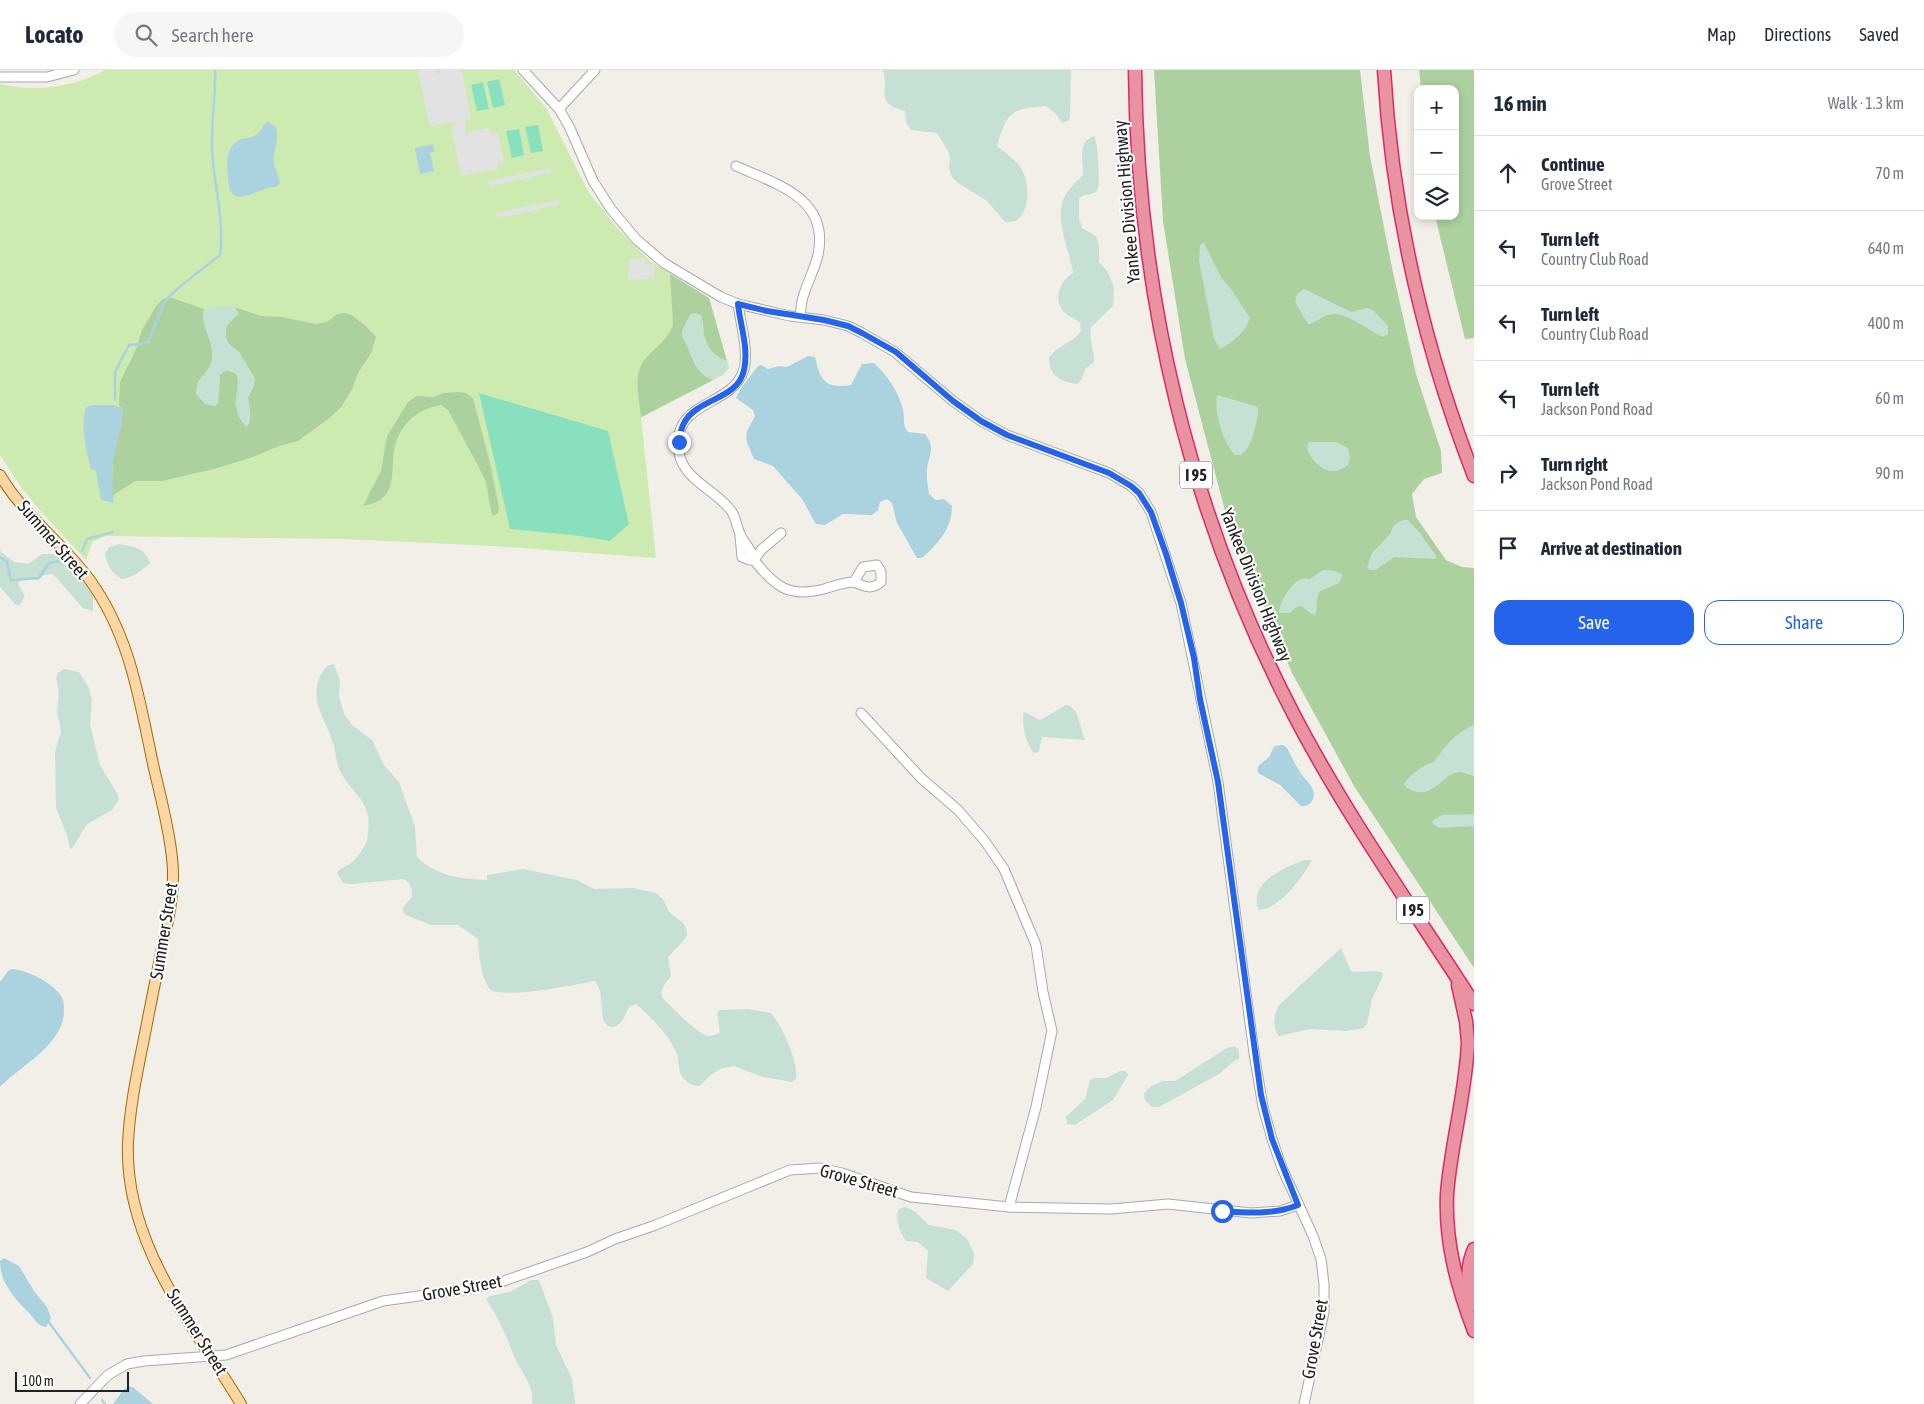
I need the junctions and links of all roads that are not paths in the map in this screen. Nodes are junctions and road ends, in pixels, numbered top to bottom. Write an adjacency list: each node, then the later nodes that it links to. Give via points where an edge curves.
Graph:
1 (74, 70): 6 (street, via 47,77)
2 (523, 70): 7 (street)
3 (595, 70): 7 (street)
4 (1135, 70): 17 (highway, Yankee Division Highway / I 95, via 1139,176 1154,302 1178,412 1212,526 1257,638 1300,727 1350,812)
5 (1384, 70): 12 (highway, via 1390,142 1411,264 1438,372)
6 (0, 77)
7 (559, 109): 9 (street, via 593,181 636,239 671,268)
8 (736, 166): 10 (street, via 794,193 808,206 816,221 820,247 803,296)
9 (738, 304): 10 (street); 14 (street, via 745,354 744,371 730,391 699,407 685,421 679,454 686,469 732,512 740,536 752,550)
10 (800, 317): 19 (street, via 848,326 862,333 896,352 981,421 1007,435 1109,473 1139,493 1151,512 1181,603 1218,782 1262,1101 1272,1139)
11 (0, 475): 24 (main road, Summer Street, via 28,514 88,578 117,628 131,663 165,818 174,884 134,1088 129,1167 145,1240 170,1290)
12 (1474, 476)
13 (781, 533): 14 (street)
14 (754, 560): 15 (street, via 768,578 792,591 811,592)
15 (854, 582)
16 (861, 713): 20 (street, via 920,778 958,810 984,840 1004,869 1036,945 1052,1031)
17 (1456, 976): 18 (highway, Yankee Division Highway / I 95); 23 (highway, via 1468,1042 1448,1187 1448,1233 1458,1287)
18 (1474, 1004)
19 (1298, 1205): 20 (street, Grove Street, via 1280,1211 1251,1213 1168,1204 1111,1210); 27 (street, Grove Street, via 1321,1259 1324,1298 1322,1325)
20 (1009, 1207): 24 (street, Grove Street, via 911,1197 820,1168 790,1170 528,1274 468,1289 383,1301)
21 (1474, 1249): 22 (highway, via 1468,1277)
22 (1474, 1305)
23 (1474, 1331)
24 (212, 1357): 25 (street, Grove Street, via 127,1364 108,1375); 26 (main road, Summer Street)
25 (80, 1404)
26 (241, 1404)
27 (1304, 1404)

